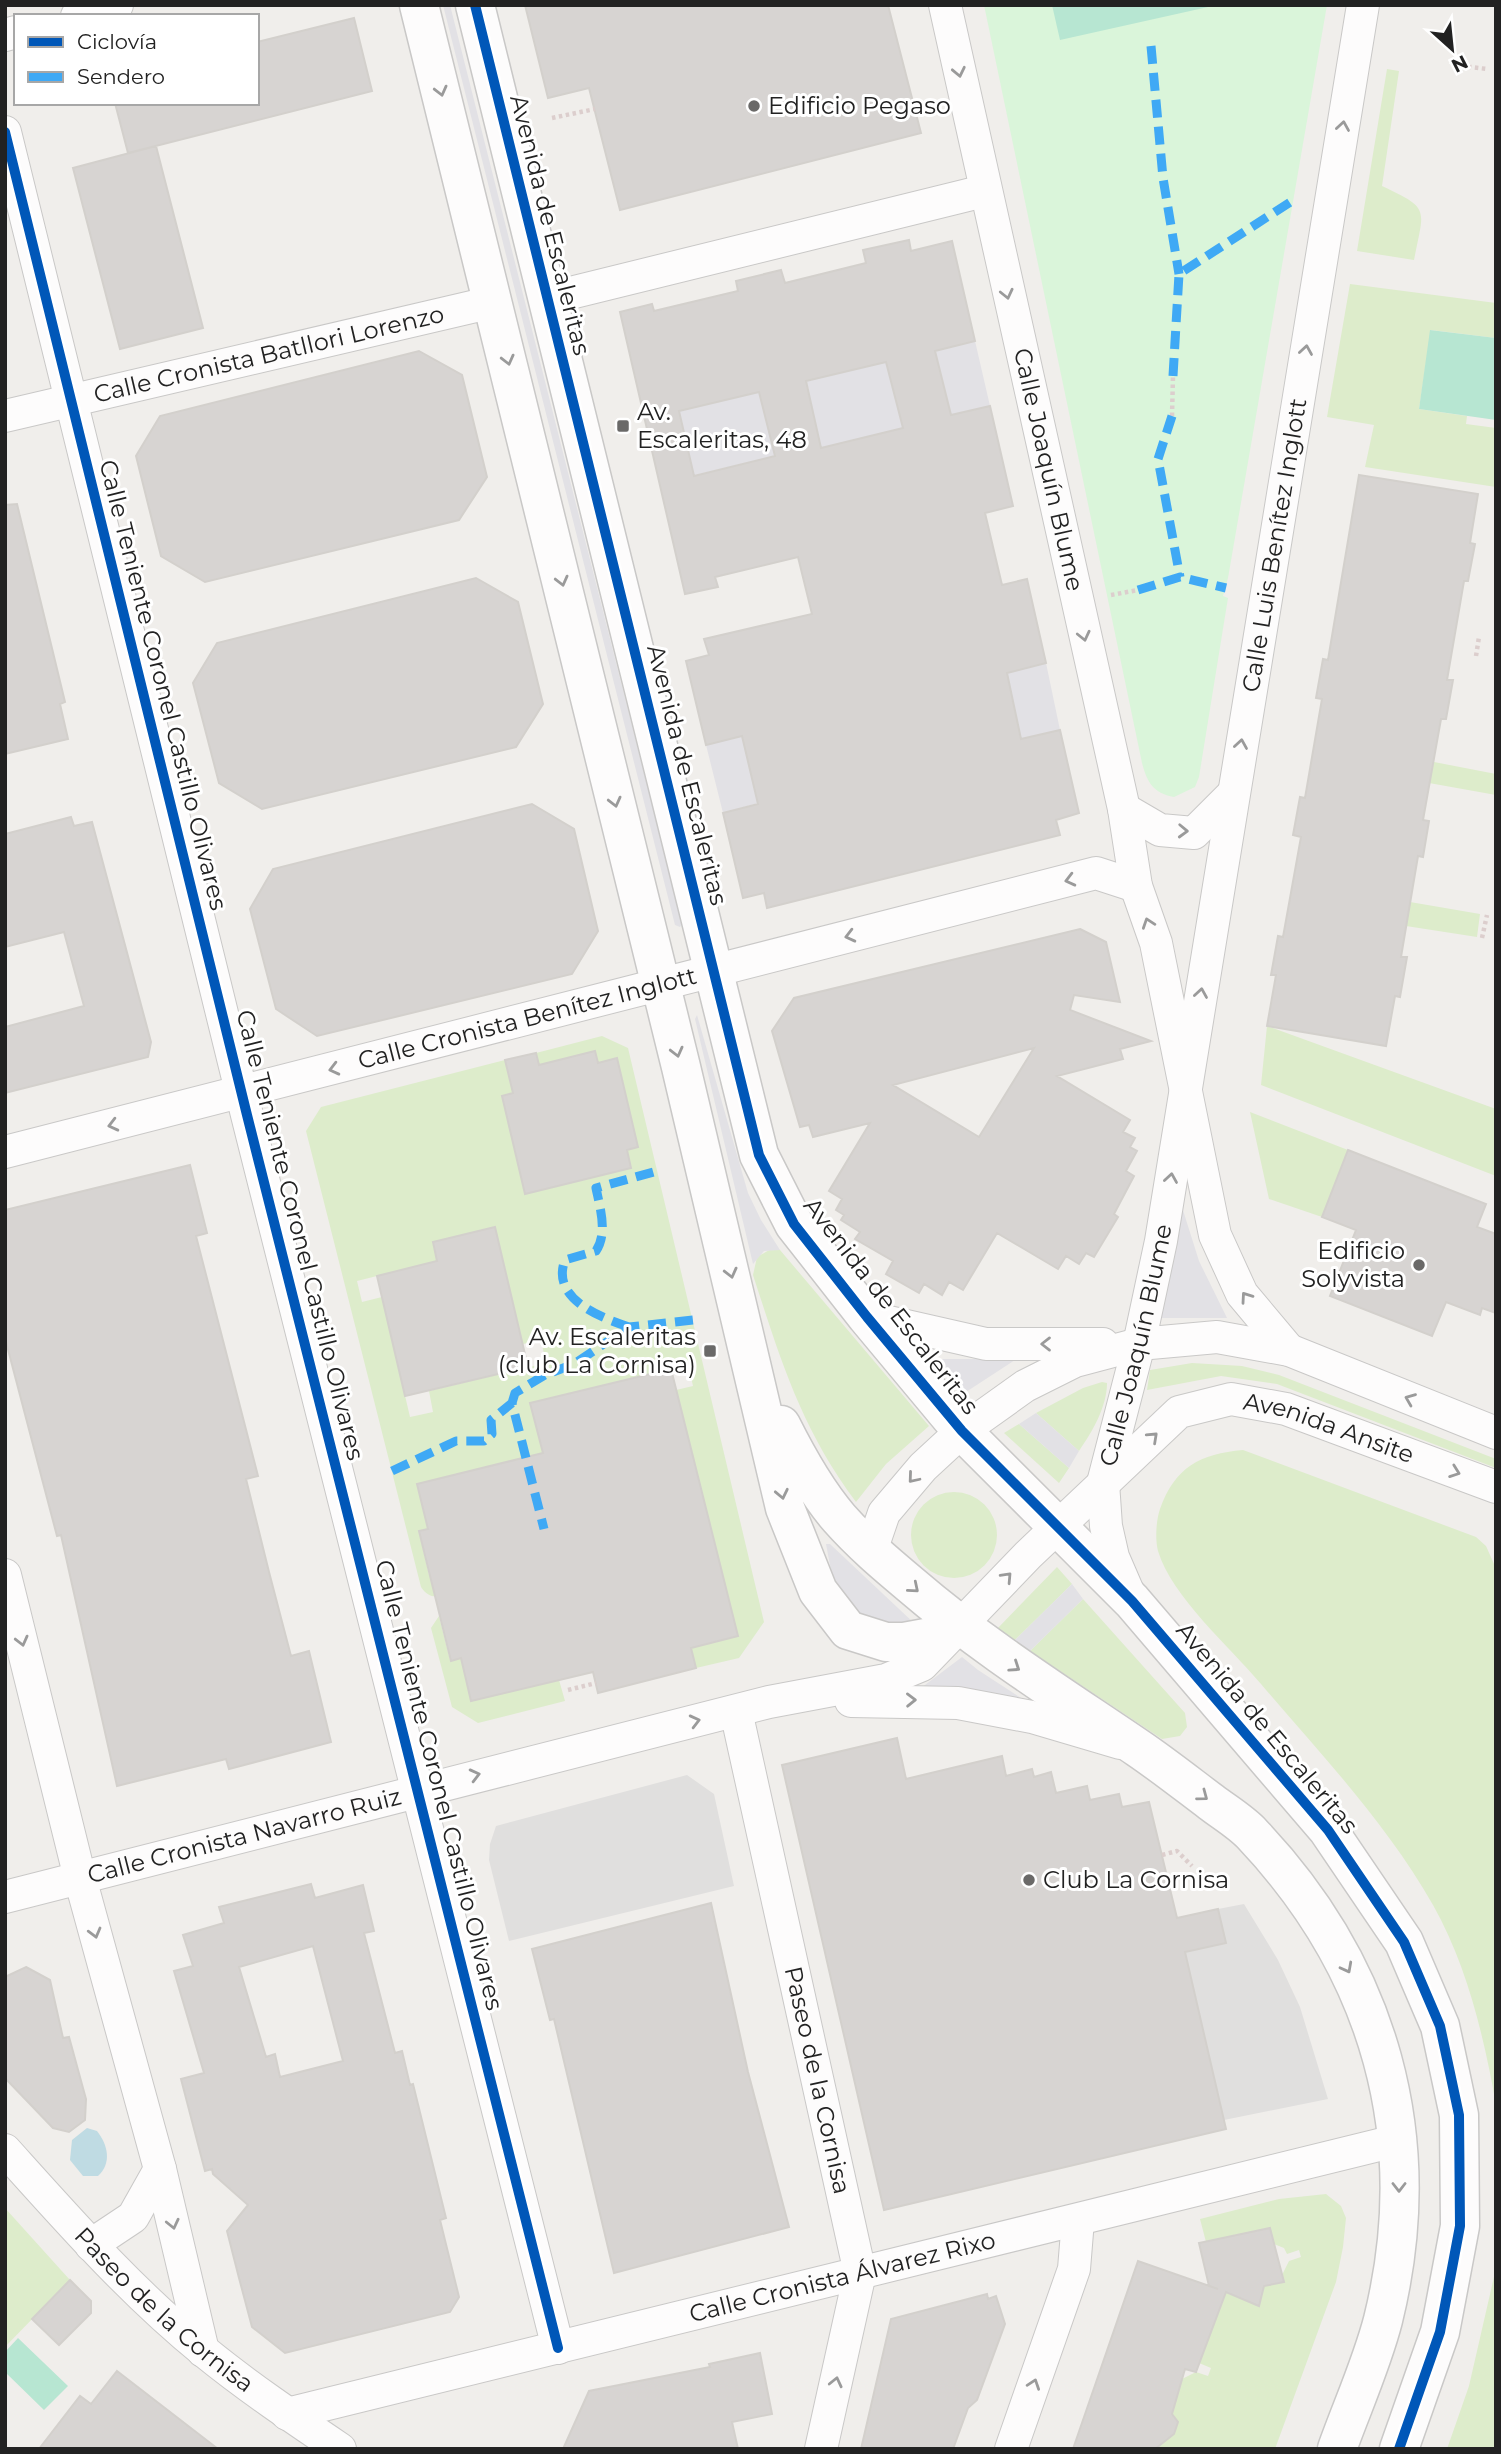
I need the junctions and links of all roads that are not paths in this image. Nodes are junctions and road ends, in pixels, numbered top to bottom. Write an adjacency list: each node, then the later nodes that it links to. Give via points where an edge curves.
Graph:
1 (117, 5): 6 (street)
2 (475, 5): 9 (street, Avenida de Escaleritas)
3 (945, 5): 8 (street, Calle Joaquín Blume, one-way to 8)
4 (1363, 5): 13 (street, Calle Luis Benítez Inglott, one-way to 4)
5 (418, 12): 10 (street, one-way to 10)
6 (84, 14)
7 (5, 132): 11 (street, Calle Teniente Coronel Castillo Olivares)
8 (984, 191): 9 (street); 14 (street, Calle Joaquín Blume, one-way to 14)
9 (546, 299): 16 (street, Avenida de Escaleritas)
10 (494, 302): 11 (street, Calle Cronista Batllori Lorenzo); 17 (street, one-way to 17)
11 (72, 400): 12 (street, Calle Cronista Batllori Lorenzo); 19 (street, Calle Teniente Coronel Castillo Olivares)
12 (5, 416)
13 (1232, 795): 14 (street, one-way to 13, via 1160,830 1194,833); 18 (street, Calle Luis Benítez Inglott, one-way to 13)
14 (1124, 809): 15 (street)
15 (1136, 886): 16 (street, Calle Cronista Benítez Inglott, one-way to 16, via 1096,873); 18 (street, Calle Joaquín Blume, one-way to 15, via 1156,943)
16 (716, 971): 17 (street, Calle Cronista Benítez Inglott); 21 (street, Avenida de Escaleritas, via 759,1155 793,1224)
17 (661, 985): 19 (street, Calle Cronista Benítez Inglott, one-way to 19); 24 (street, one-way to 24)
18 (1186, 1084): 22 (street, Calle Joaquín Blume, one-way to 18); 23 (street, Calle Joaquín Blume, one-way to 18, via 1242,1294 1215,1235)
19 (242, 1092): 20 (street, Calle Cronista Benítez Inglott, one-way to 20); 37 (street, Calle Teniente Coronel Castillo Olivares)
20 (5, 1152)
21 (867, 1317): 22 (street, one-way to 21, via 986,1344); 25 (street, Avenida de Escaleritas)
22 (1139, 1344): 23 (street, via 1217,1337); 25 (street, via 1074,1361 1005,1398); 27 (street, Calle Joaquín Blume)
23 (1289, 1350): 26 (street, one-way to 23)
24 (757, 1379): 30 (street, via 802,1465 838,1517); 33 (street, one-way to 33, via 785,1508 818,1591 848,1630 886,1642 904,1642)
25 (962, 1431): 29 (street, Avenida de Escaleritas); 30 (street, one-way to 30, via 884,1513)
26 (1496, 1433)
27 (1103, 1483): 28 (street, Avenida Ansite, one-way to 28, via 1179,1412 1231,1399 1286,1409); 29 (street, Calle Cronista Navarro Ruiz); 32 (street, Calle Joaquín Blume, via 1113,1556)
28 (1496, 1487)
29 (1056, 1528): 32 (street, Avenida de Escaleritas); 33 (street, Calle Cronista Navarro Ruiz, one-way to 29)
30 (871, 1551): 33 (street, one-way to 33)
31 (5, 1575): 38 (street, one-way to 38)
32 (1132, 1601): 53 (street, Avenida de Escaleritas, via 1328,1830 1404,1942 1440,2026 1459,2115 1460,2226 1440,2332)
33 (960, 1627): 34 (street, Calle Cronista Navarro Ruiz, via 922,1665 886,1680); 36 (street, one-way to 36)
34 (769, 1702): 35 (street, Calle Cronista Navarro Ruiz); 36 (street, Calle Cronista Navarro Ruiz, one-way to 36, via 958,1703 1032,1717)
35 (736, 1711): 37 (street, Calle Cronista Navarro Ruiz, one-way to 35); 45 (street, Paseo de la Cornisa)
36 (1140, 1749): 40 (street, one-way to 40, via 1250,1832 1317,1913 1367,2006)
37 (419, 1789): 38 (street, Calle Cronista Navarro Ruiz); 46 (street, Calle Teniente Coronel Castillo Olivares)
38 (80, 1878): 39 (street, Calle Cronista Navarro Ruiz); 42 (street, one-way to 42)
39 (5, 1897)
40 (1399, 2140): 43 (street, Calle Cronista Álvarez Rixo); 52 (street, one-way to 52, via 1399,2221 1383,2321)
41 (5, 2150): 44 (street, Paseo de la Cornisa)
42 (160, 2169): 44 (street, via 134,2217); 47 (street, one-way to 47)
43 (1078, 2220): 45 (street, Calle Cronista Álvarez Rixo); 51 (street, one-way to 43, via 1074,2269)
44 (91, 2245): 47 (street, Paseo de la Cornisa)
45 (860, 2273): 46 (street, Calle Cronista Álvarez Rixo); 50 (street, Paseo de la Cornisa, one-way to 45)
46 (558, 2348): 48 (street, Calle Cronista Álvarez Rixo)
47 (203, 2351): 48 (street, Paseo de la Cornisa)
48 (287, 2414): 49 (street, Paseo de la Cornisa)
49 (341, 2449)
50 (821, 2449)
51 (1011, 2449)
52 (1337, 2449)
53 (1399, 2449)

